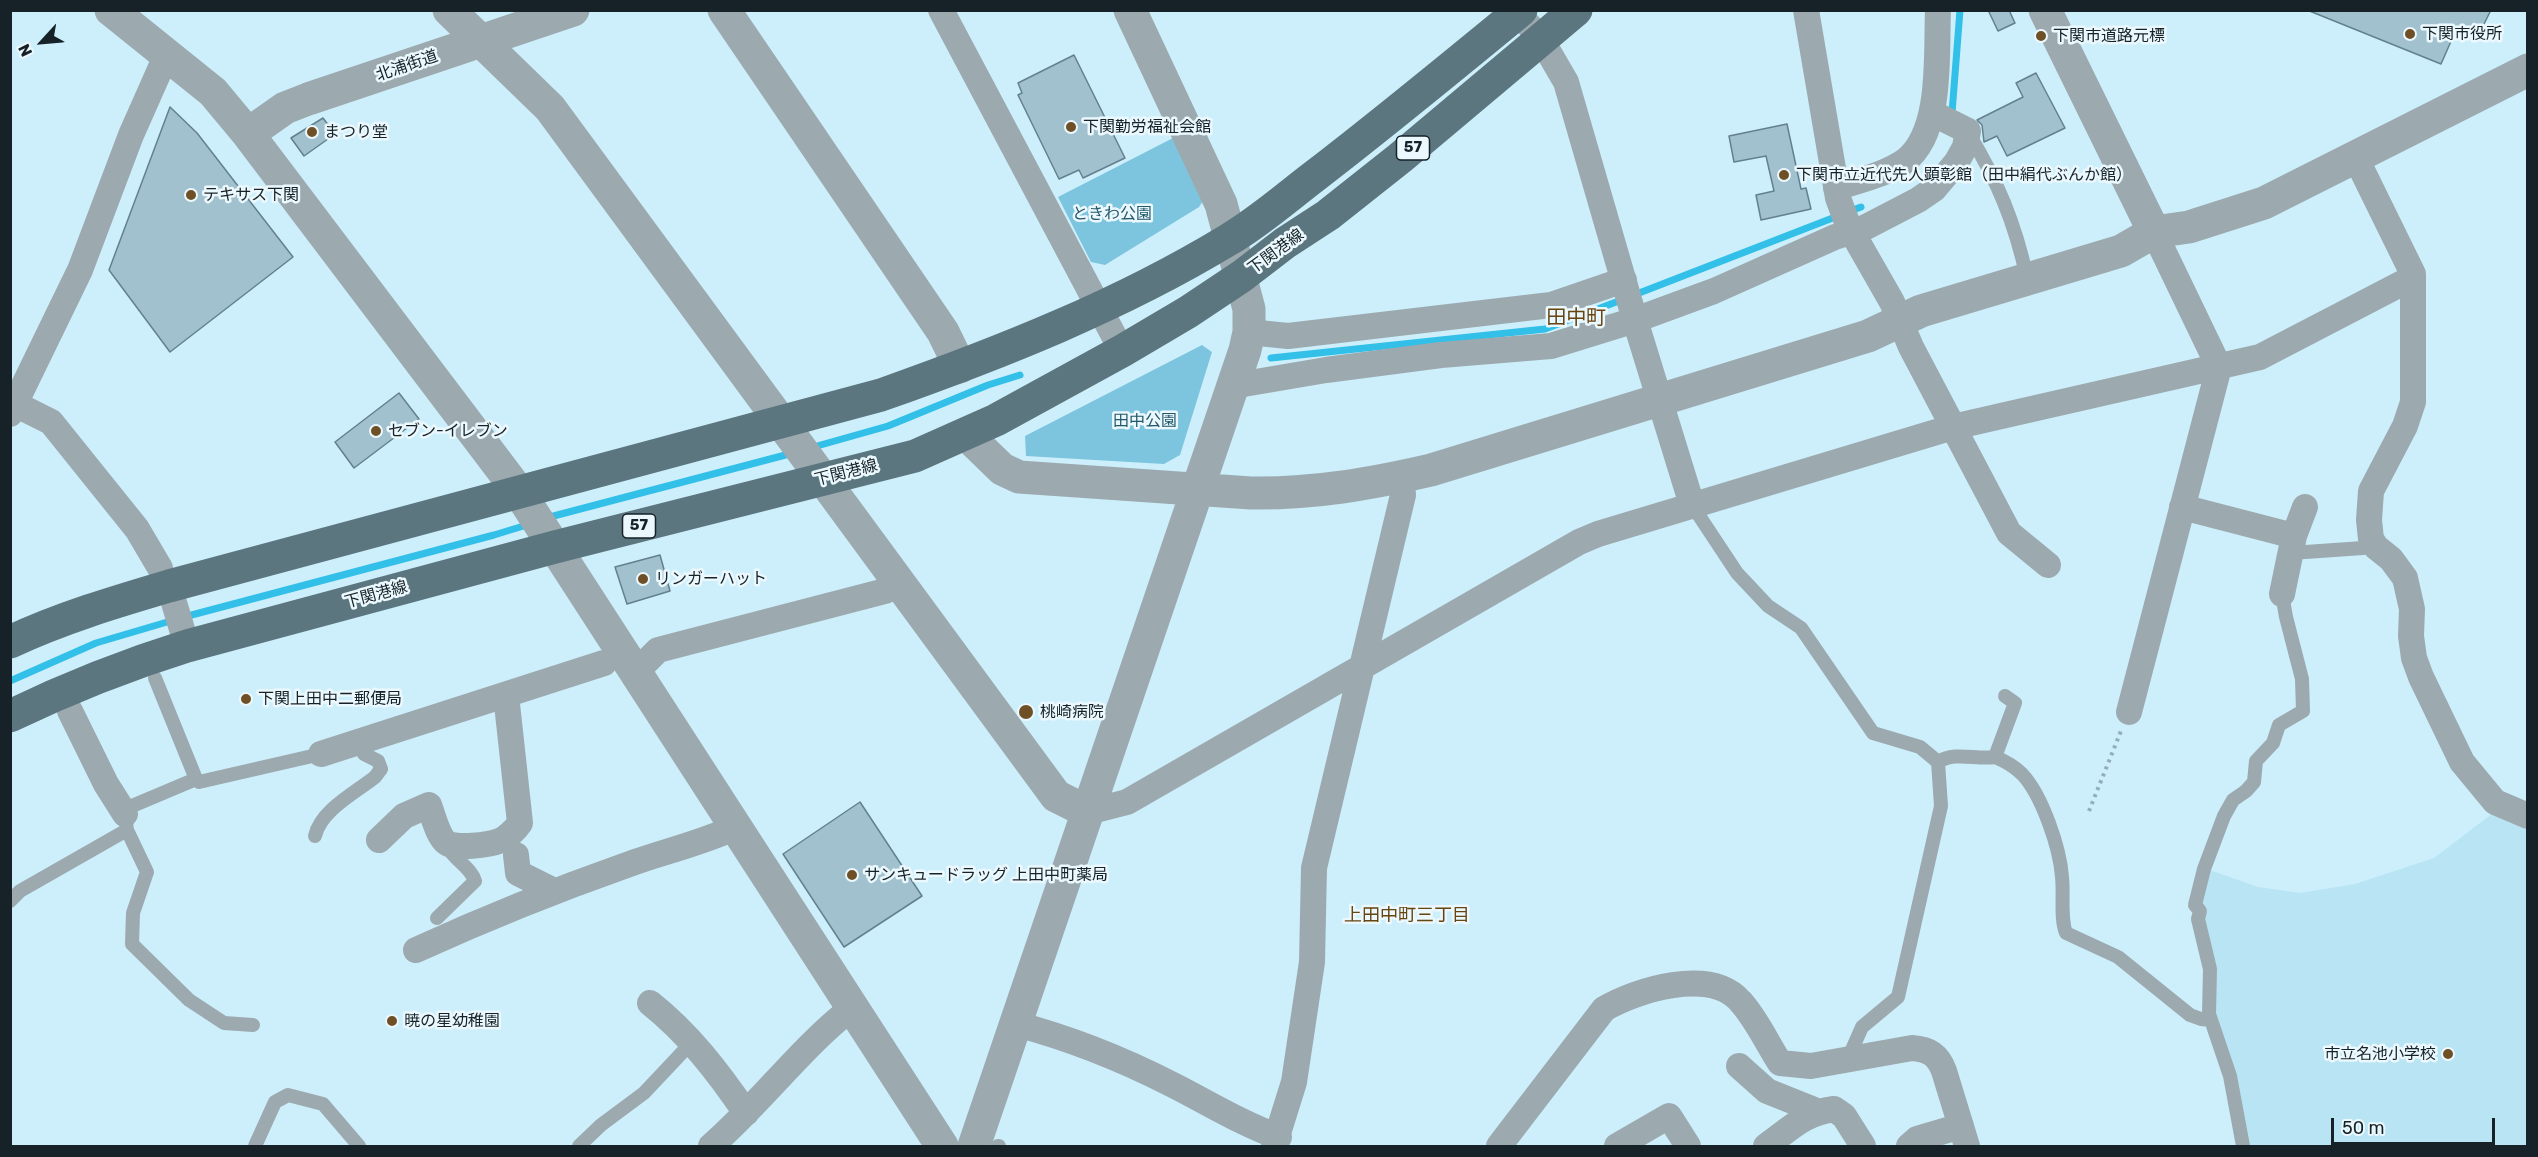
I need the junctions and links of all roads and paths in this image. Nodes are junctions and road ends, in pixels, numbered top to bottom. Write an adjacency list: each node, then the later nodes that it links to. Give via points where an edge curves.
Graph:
1 (111, 10): 14 (street)
2 (449, 10): 13 (street)
3 (573, 10): 13 (street, 北浦街道)
4 (724, 10): 33 (street, via 943,332)
5 (941, 10): 28 (street)
6 (1130, 10): 23 (street, via 1221,204)
7 (1576, 10): 12 (main road, 下関港線 / 57)
8 (1806, 10): 20 (street)
9 (1938, 10): 16 (street)
10 (2045, 10): 22 (street)
11 (1520, 12): 12 (street); 23 (main road, 下関港線 / 57)
12 (1541, 39): 24 (main road, 下関港線 / 57, via 1400,158); 27 (street, via 1566,82)
13 (480, 41): 18 (street, 北浦街道, via 293,105); 39 (street, via 550,108)
14 (166, 56): 18 (street, via 213,92); 37 (street, via 131,135 80,270)
15 (2528, 70): 19 (street)
16 (1932, 113): 17 (street); 20 (street, via 1919,146 1904,162)
17 (1968, 131): 21 (street, via 1956,163 1934,189 1899,211); 25 (lane, via 2008,207)
18 (248, 134): 47 (street)
19 (2356, 158): 22 (street, via 2264,204 2189,227); 26 (street)
20 (1837, 193): 21 (street)
21 (1850, 228): 29 (street, via 1714,291); 30 (street)
22 (2154, 232): 25 (street, via 2121,251); 34 (street)
23 (1229, 240): 24 (street); 28 (main road, 下関港線 / 57)
24 (1242, 276): 31 (street); 32 (main road, 下関港線 / 57)
25 (2027, 278): 30 (street)
26 (2412, 278): 34 (street, via 2271,353); 48 (street, via 2412,402 2405,426 2371,491 2369,520)
27 (1625, 283): 29 (street); 31 (street, via 1551,305 1288,336)
28 (1100, 309): 32 (street); 33 (main road, 下関港線 / 57)
29 (1634, 316): 35 (street, via 1551,346 1441,355); 36 (street)
30 (1899, 320): 36 (street, via 1868,336); 38 (street)
31 (1249, 332): 35 (street)
32 (1122, 351): 40 (main road, 下関港線 / 57)
33 (960, 367): 39 (main road, 下関港線 / 57)
34 (2219, 367): 38 (street); 45 (street)
35 (1232, 386): 43 (street)
36 (1659, 399): 42 (street); 44 (street)
37 (13, 409): 52 (street, via 51,422 137,529)
38 (1953, 427): 44 (street); 50 (street, via 2009,533)
39 (785, 428): 41 (street); 47 (main road, 下関港線 / 57)
40 (966, 435): 41 (main road, 下関港線 / 57, via 915,456); 43 (street, via 1002,469 1019,477)
41 (817, 473): 47 (main road, 下関港線 / 57); 51 (street)
42 (1401, 477): 43 (street, via 1294,493); 57 (street, via 1403,495)
43 (1199, 488): 70 (street)
44 (1692, 505): 57 (street, via 1579,542); 68 (lane, via 1737,573 1768,606 1800,628 1873,733 1920,747)
45 (2182, 507): 49 (street); 63 (street)
46 (2305, 507): 49 (street)
47 (537, 521): 52 (main road, 下関港線 / 57); 54 (main road, 下関港線 / 57); 58 (street)
48 (2373, 542): 49 (lane, via 2363,548); 72 (street, via 2404,578 2412,609 2414,658 2462,762 2495,802)
49 (2293, 544): 53 (street)
50 (2048, 565)
51 (900, 584): 58 (street, via 658,650); 70 (street, via 1056,796)
52 (168, 586): 54 (street); 55 (main road, 下関港線 / 57, via 94,609)
53 (2282, 594): 85 (lane, via 2302,679 2303,711 2279,725 2273,743 2256,761 2254,782 2228,808 2204,869 2195,905 2200,911 2198,919 2210,969)
54 (185, 639): 64 (main road, 下関港線 / 57)
55 (10, 642)
56 (604, 663): 60 (street)
57 (1363, 668): 70 (street, via 1127,802); 94 (street, via 1314,868 1312,962 1294,1082)
58 (635, 673): 74 (street)
59 (155, 678): 69 (lane)
60 (506, 695): 65 (street); 77 (street, via 520,823 500,841 458,847)
61 (2005, 696): 67 (lane, via 2016,703)
62 (70, 711): 73 (street)
63 (2128, 712): 71 (path)
64 (10, 716)
65 (357, 742): 66 (street); 75 (lane, via 364,754 378,761 381,770 324,818)
66 (321, 754): 69 (lane, via 199,782)
67 (1995, 757): 68 (lane, via 1967,755); 85 (lane, via 2023,775 2047,820 2062,873 2066,933 2118,957 2190,1015)
68 (1938, 762): 89 (lane, via 1941,806 1898,997 1862,1027)
69 (196, 779): 73 (lane, via 132,806)
70 (1088, 812): 86 (street)
71 (2089, 812)
72 (2528, 816)
73 (126, 822): 80 (lane); 87 (lane, via 147,872 133,913 132,944 189,1000 224,1023)
74 (736, 827): 79 (street); 84 (street)
75 (315, 836)
76 (379, 840): 77 (street, via 404,816 429,805)
77 (445, 843): 81 (lane, via 475,881)
78 (516, 855): 79 (street, via 518,873)
79 (555, 891): 82 (street)
80 (10, 901)
81 (436, 918)
82 (416, 950)
83 (650, 1003): 88 (street)
84 (853, 1007): 92 (street, via 825,1028); 99 (street)
85 (2211, 1020): 107 (lane, via 2230,1076)
86 (1016, 1024): 94 (street, via 1139,1069); 100 (street)
87 (253, 1025)
88 (692, 1042): 92 (street); 97 (lane, via 644,1093)
89 (1847, 1061): 93 (street, via 1912,1048 1933,1054 1940,1059); 101 (street, via 1811,1066 1780,1063 1739,999 1722,989 1699,984 1663,986 1621,999 1605,1009)
90 (1739, 1066): 91 (street, via 1767,1091)
91 (1817, 1111): 104 (street); 105 (street, via 1834,1109 1844,1116)
92 (746, 1113): 98 (street)
93 (1964, 1136): 106 (street, via 1917,1139)
94 (1276, 1142)
95 (255, 1146): 96 (lane, via 275,1102 288,1095 323,1104)
96 (359, 1146)
97 (579, 1146)
98 (711, 1146)
99 (942, 1146)
100 (974, 1146)
101 (1499, 1146)
102 (1617, 1146): 103 (street, via 1669,1116)
103 (1688, 1146)
104 (1766, 1146)
105 (1863, 1146)
106 (1909, 1146)
107 (2243, 1146)

